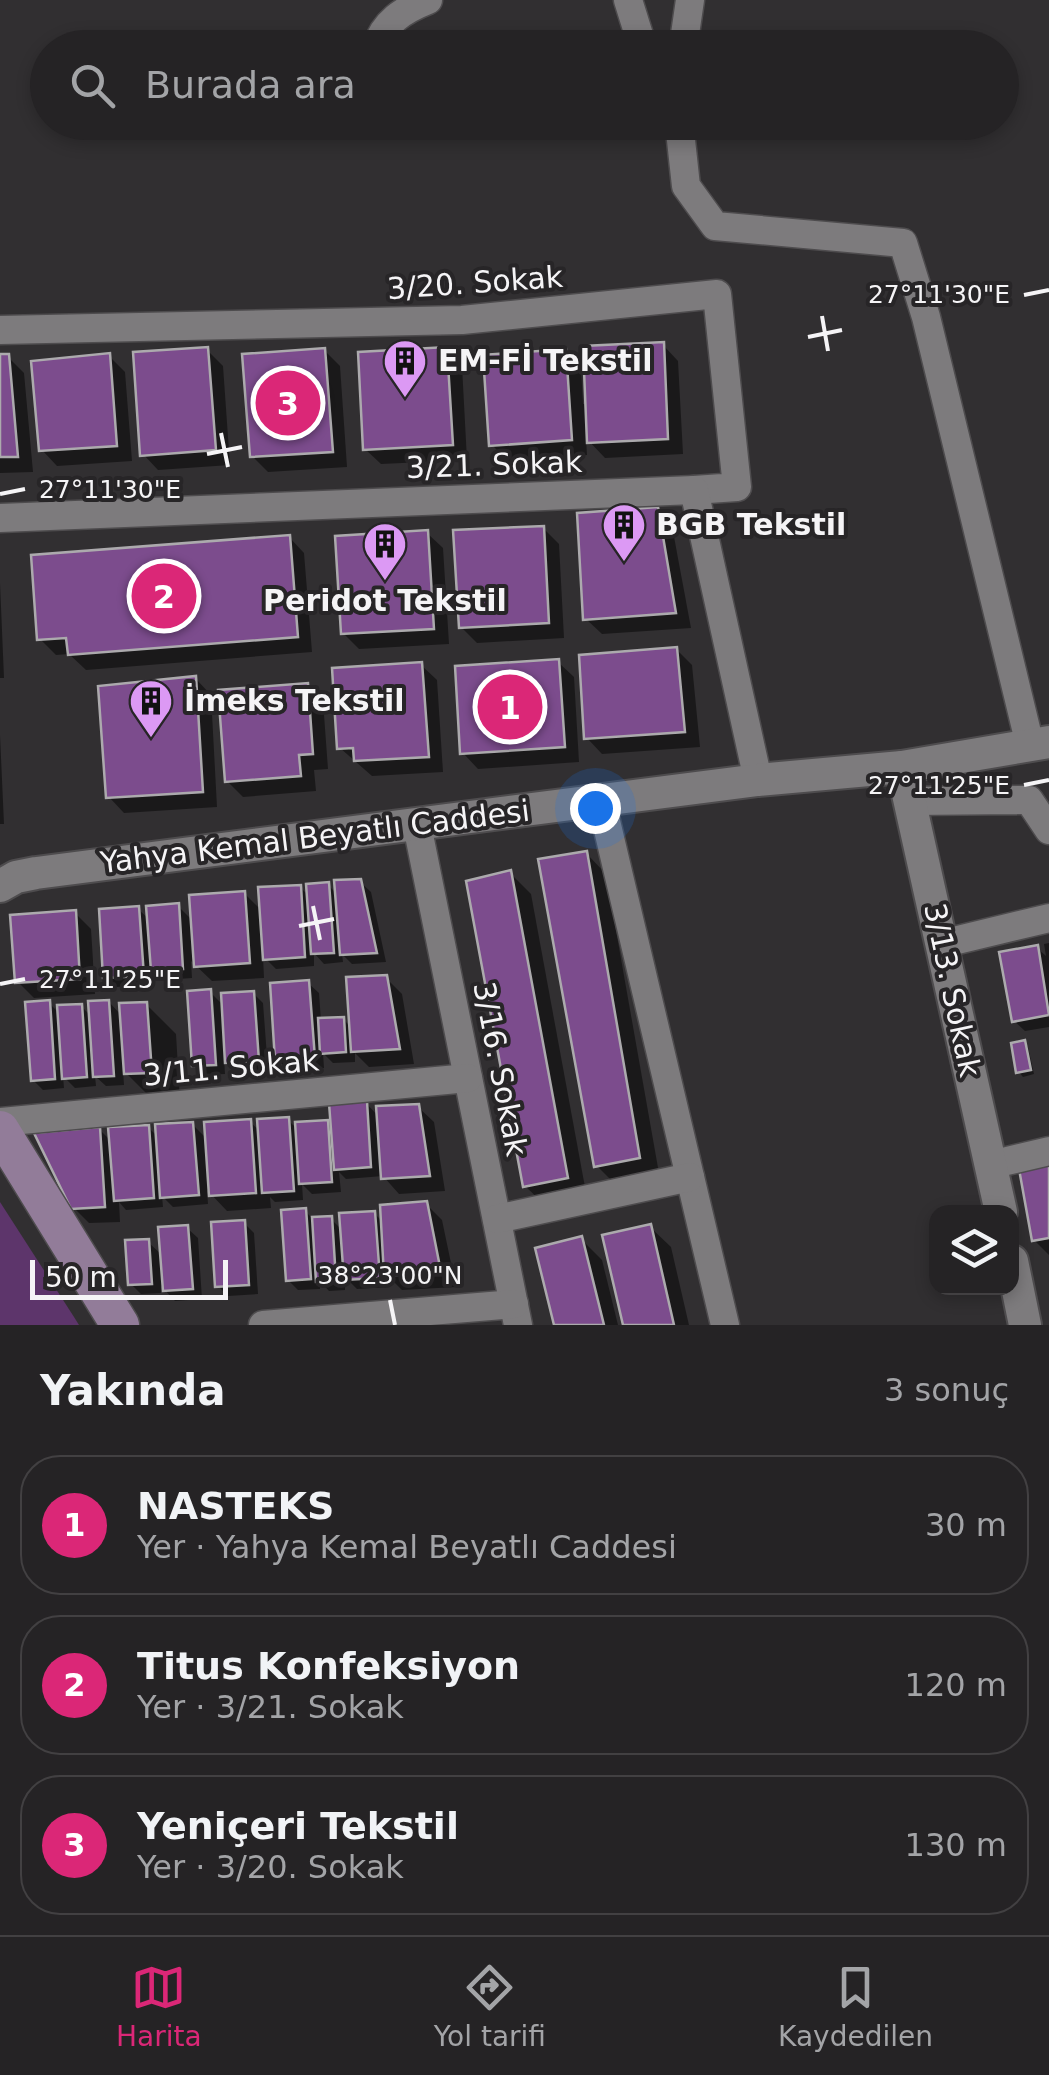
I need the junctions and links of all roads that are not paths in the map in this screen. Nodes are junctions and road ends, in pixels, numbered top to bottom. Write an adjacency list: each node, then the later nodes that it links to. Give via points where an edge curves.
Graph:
1 (428, 0): 4 (street)
2 (628, 0): 5 (street)
3 (690, 0): 6 (street)
4 (381, 30)
5 (637, 30)
6 (686, 30)
7 (680, 140): 11 (street, via 686,186 715,226 902,243)
8 (0, 330): 9 (street, 3/20. Sokak, via 462,320 717,294 738,487)
9 (694, 490): 10 (street, 3/21. Sokak); 13 (street)
10 (0, 518)
11 (1039, 743): 12 (street, Yahya Kemal Beyatlı Caddesi)
12 (902, 767): 13 (street, Yahya Kemal Beyatlı Caddesi); 15 (street, 3/13. Sokak)
13 (758, 780): 14 (street, Yahya Kemal Beyatlı Caddesi)
14 (600, 800): 16 (street, Yahya Kemal Beyatlı Caddesi); 26 (street)
15 (910, 800): 17 (street, via 1029,800); 20 (street, 3/13. Sokak)
16 (417, 825): 18 (street, Yahya Kemal Beyatlı Caddesi, via 36,873); 21 (street, 3/16. Sokak)
17 (1049, 830)
18 (0, 886)
19 (1049, 918): 20 (street)
20 (942, 944): 25 (street, 3/13. Sokak)
21 (468, 1078): 22 (street, 3/11. Sokak); 28 (street, 3/16. Sokak)
22 (0, 1122)
23 (0, 1130): 31 (main road)
24 (1049, 1151): 25 (street)
25 (990, 1165): 27 (street, 3/13. Sokak)
26 (690, 1176): 28 (street); 33 (street)
27 (999, 1205)
28 (497, 1219): 30 (street, 3/16. Sokak)
29 (1019, 1294): 34 (street)
30 (516, 1315): 32 (street)
31 (120, 1325)
32 (263, 1325)
33 (725, 1325)
34 (1026, 1325)

